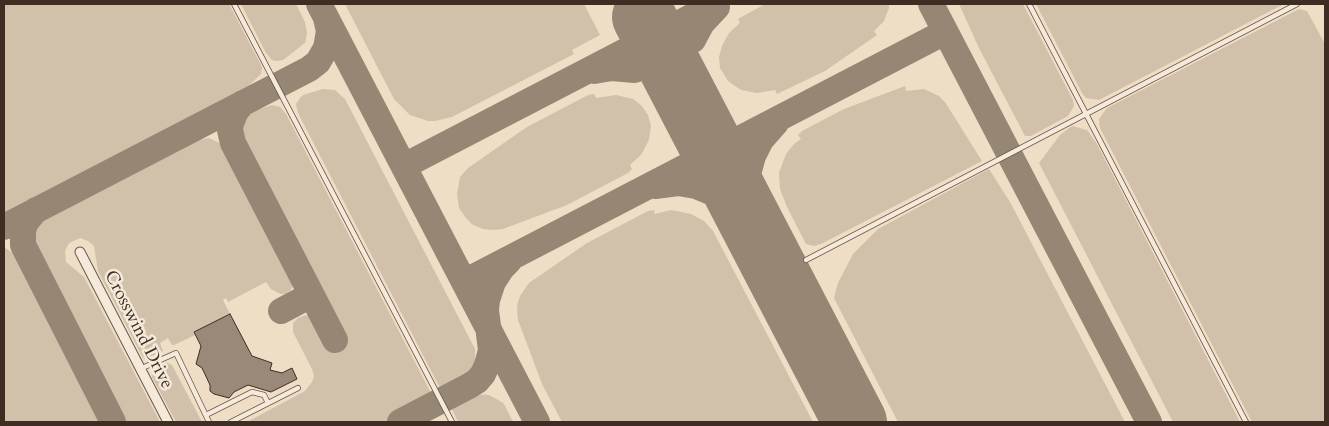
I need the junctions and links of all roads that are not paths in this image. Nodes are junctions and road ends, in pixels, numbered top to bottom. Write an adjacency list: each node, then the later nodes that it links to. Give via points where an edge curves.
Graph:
1 (234, 4): 14 (lane)
2 (1029, 4): 4 (lane)
3 (1297, 4): 4 (lane)
4 (1085, 113): 6 (lane); 15 (lane)
5 (80, 252): 7 (street, Crosswind Drive)
6 (806, 260)
7 (140, 369): 10 (lane, via 176,354); 11 (street, Crosswind Drive)
8 (298, 388): 9 (lane)
9 (268, 403): 10 (lane, via 264,395 252,392); 13 (lane)
10 (206, 415): 12 (lane)
11 (168, 422)
12 (209, 422)
13 (231, 422)
14 (452, 422)
15 (1246, 422)

